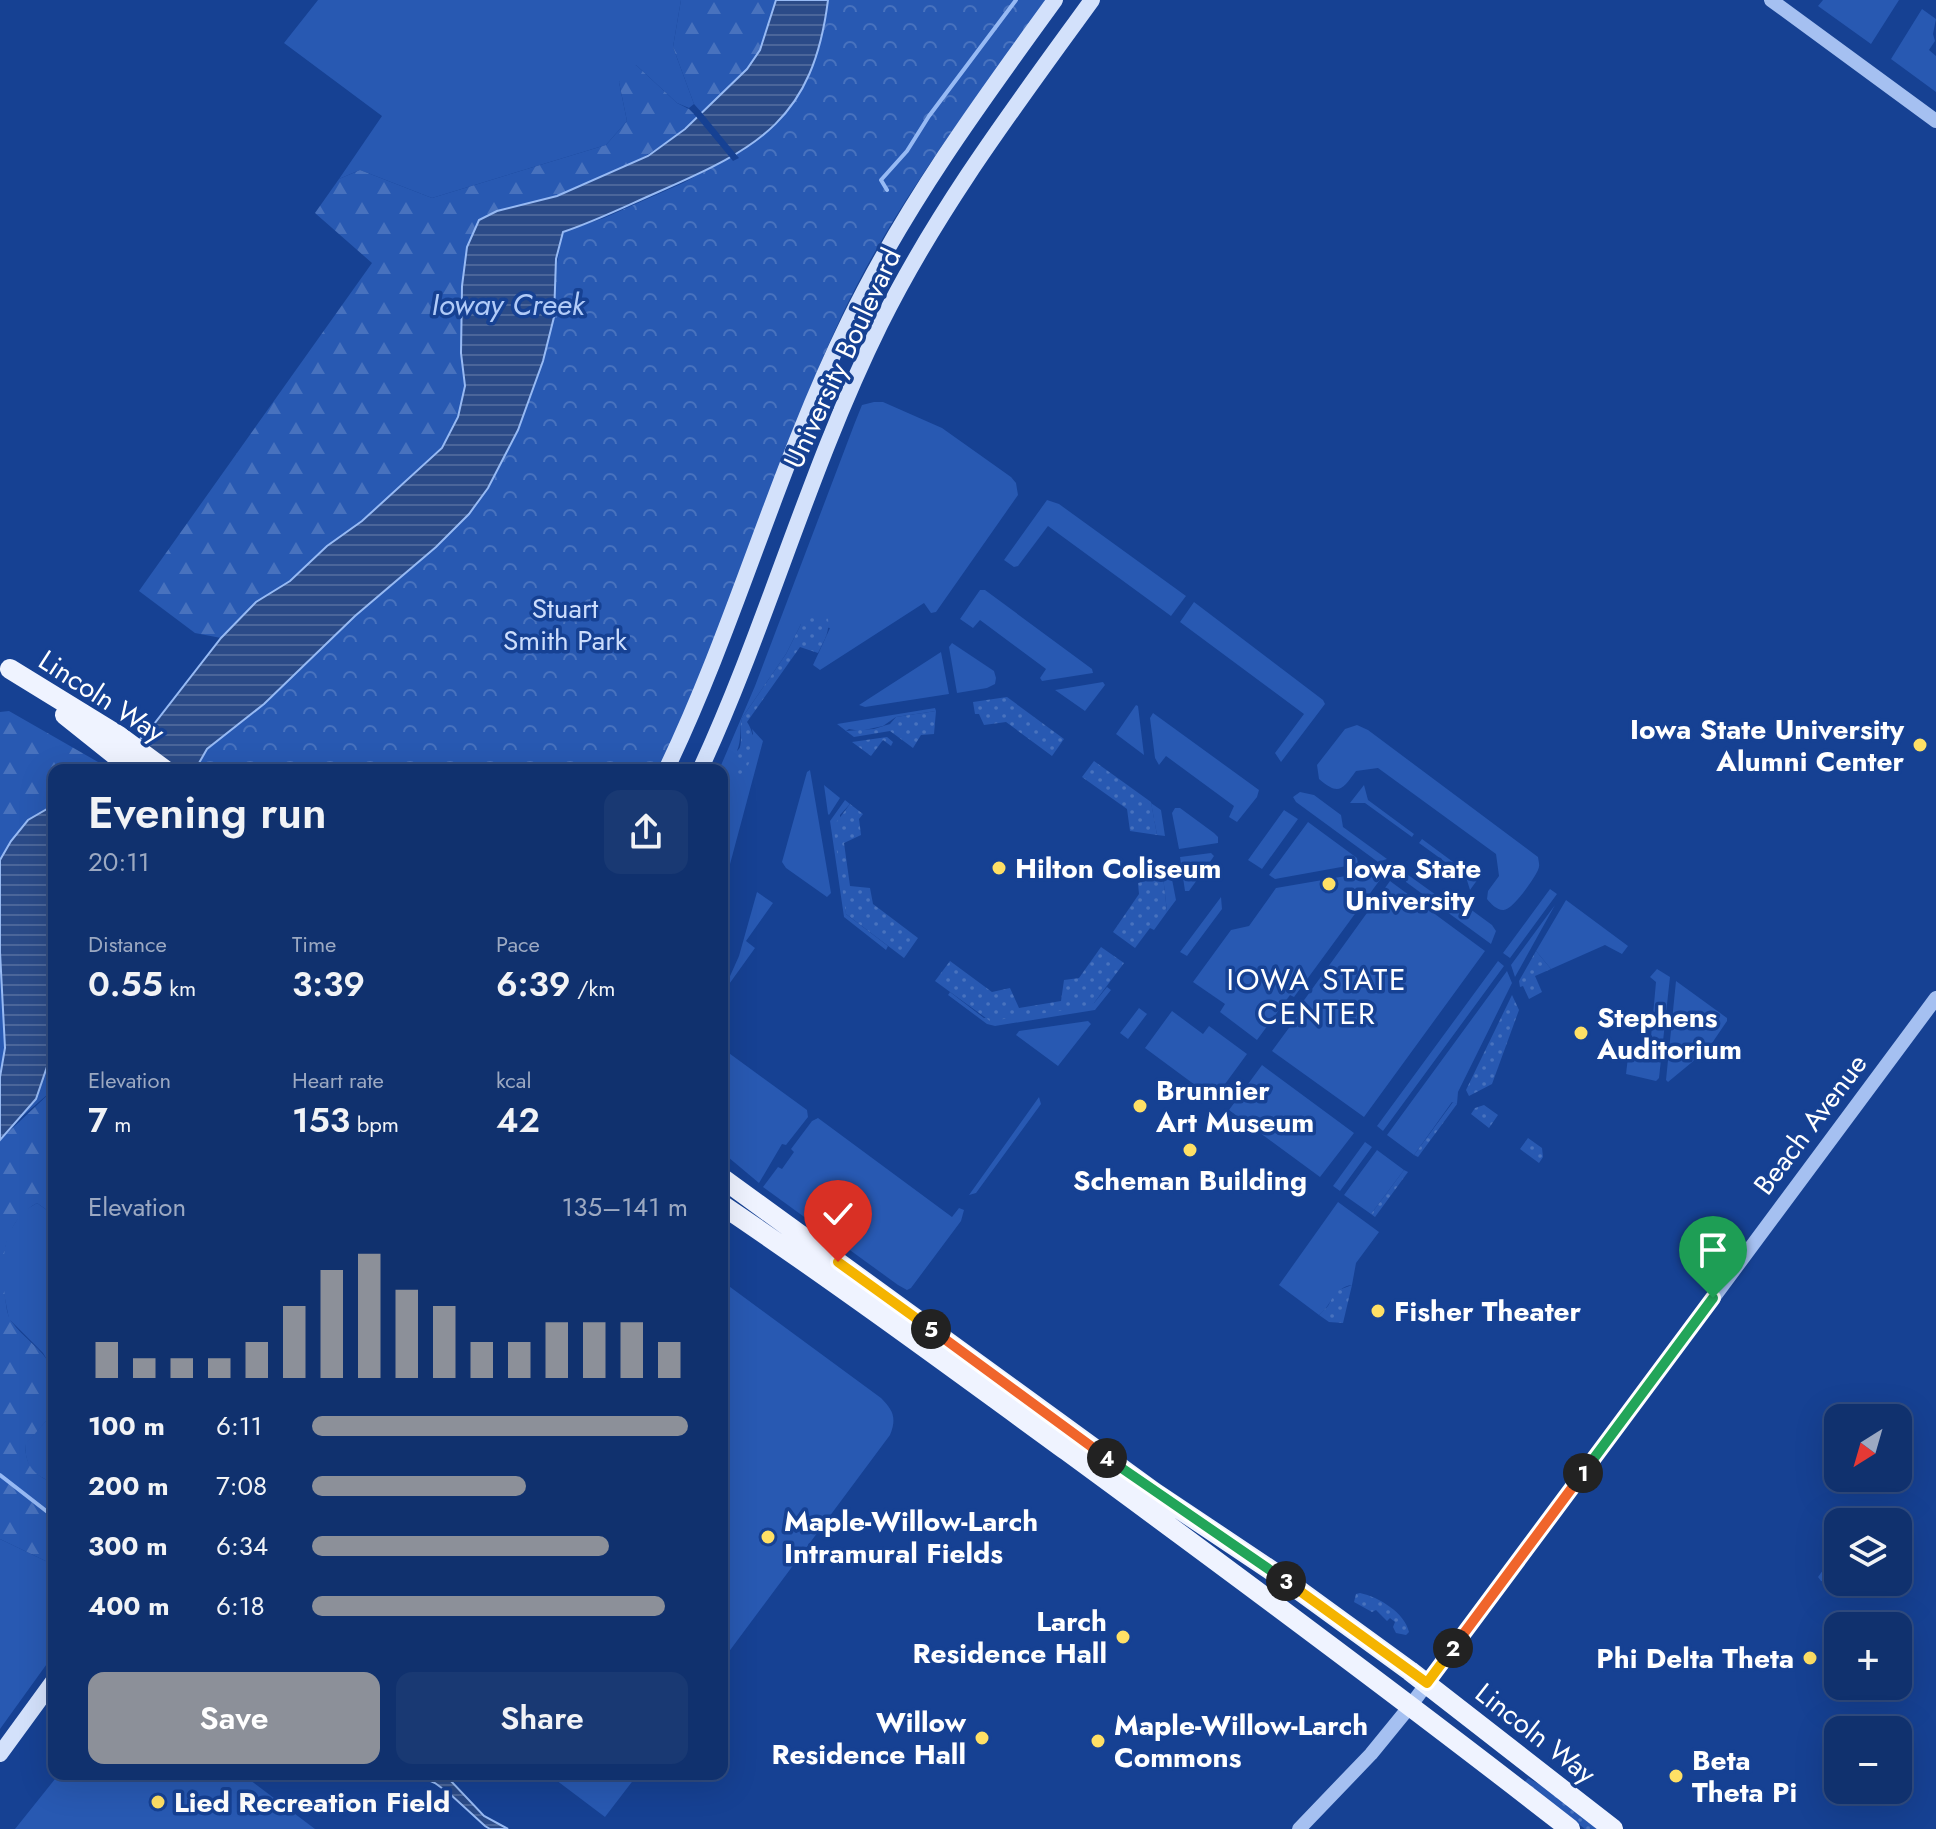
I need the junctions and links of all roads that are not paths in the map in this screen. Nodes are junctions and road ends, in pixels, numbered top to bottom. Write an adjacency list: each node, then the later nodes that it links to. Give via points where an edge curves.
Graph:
1 (1055, 0): 9 (main road, University Boulevard, via 950,146 849,320 714,664)
2 (1092, 0): 10 (main road, University Boulevard, via 954,195 879,327)
3 (1771, 0): 4 (street)
4 (1936, 121)
5 (5, 666): 6 (main road, Lincoln Way)
6 (113, 744): 7 (main road, Lincoln Way); 8 (main road, Lincoln Way)
7 (129, 764)
8 (153, 764)
9 (669, 764)
10 (702, 764)
11 (1936, 998): 14 (street, Beach Avenue)
12 (728, 1182): 14 (main road, Lincoln Way)
13 (728, 1209): 16 (main road, Lincoln Way)
14 (1427, 1683): 16 (street, Beach Avenue); 20 (main road, Lincoln Way)
15 (48, 1688): 17 (main road)
16 (1411, 1705): 18 (street, Beach Avenue); 19 (main road, Lincoln Way)
17 (0, 1754)
18 (1299, 1829)
19 (1570, 1829)
20 (1613, 1829)

